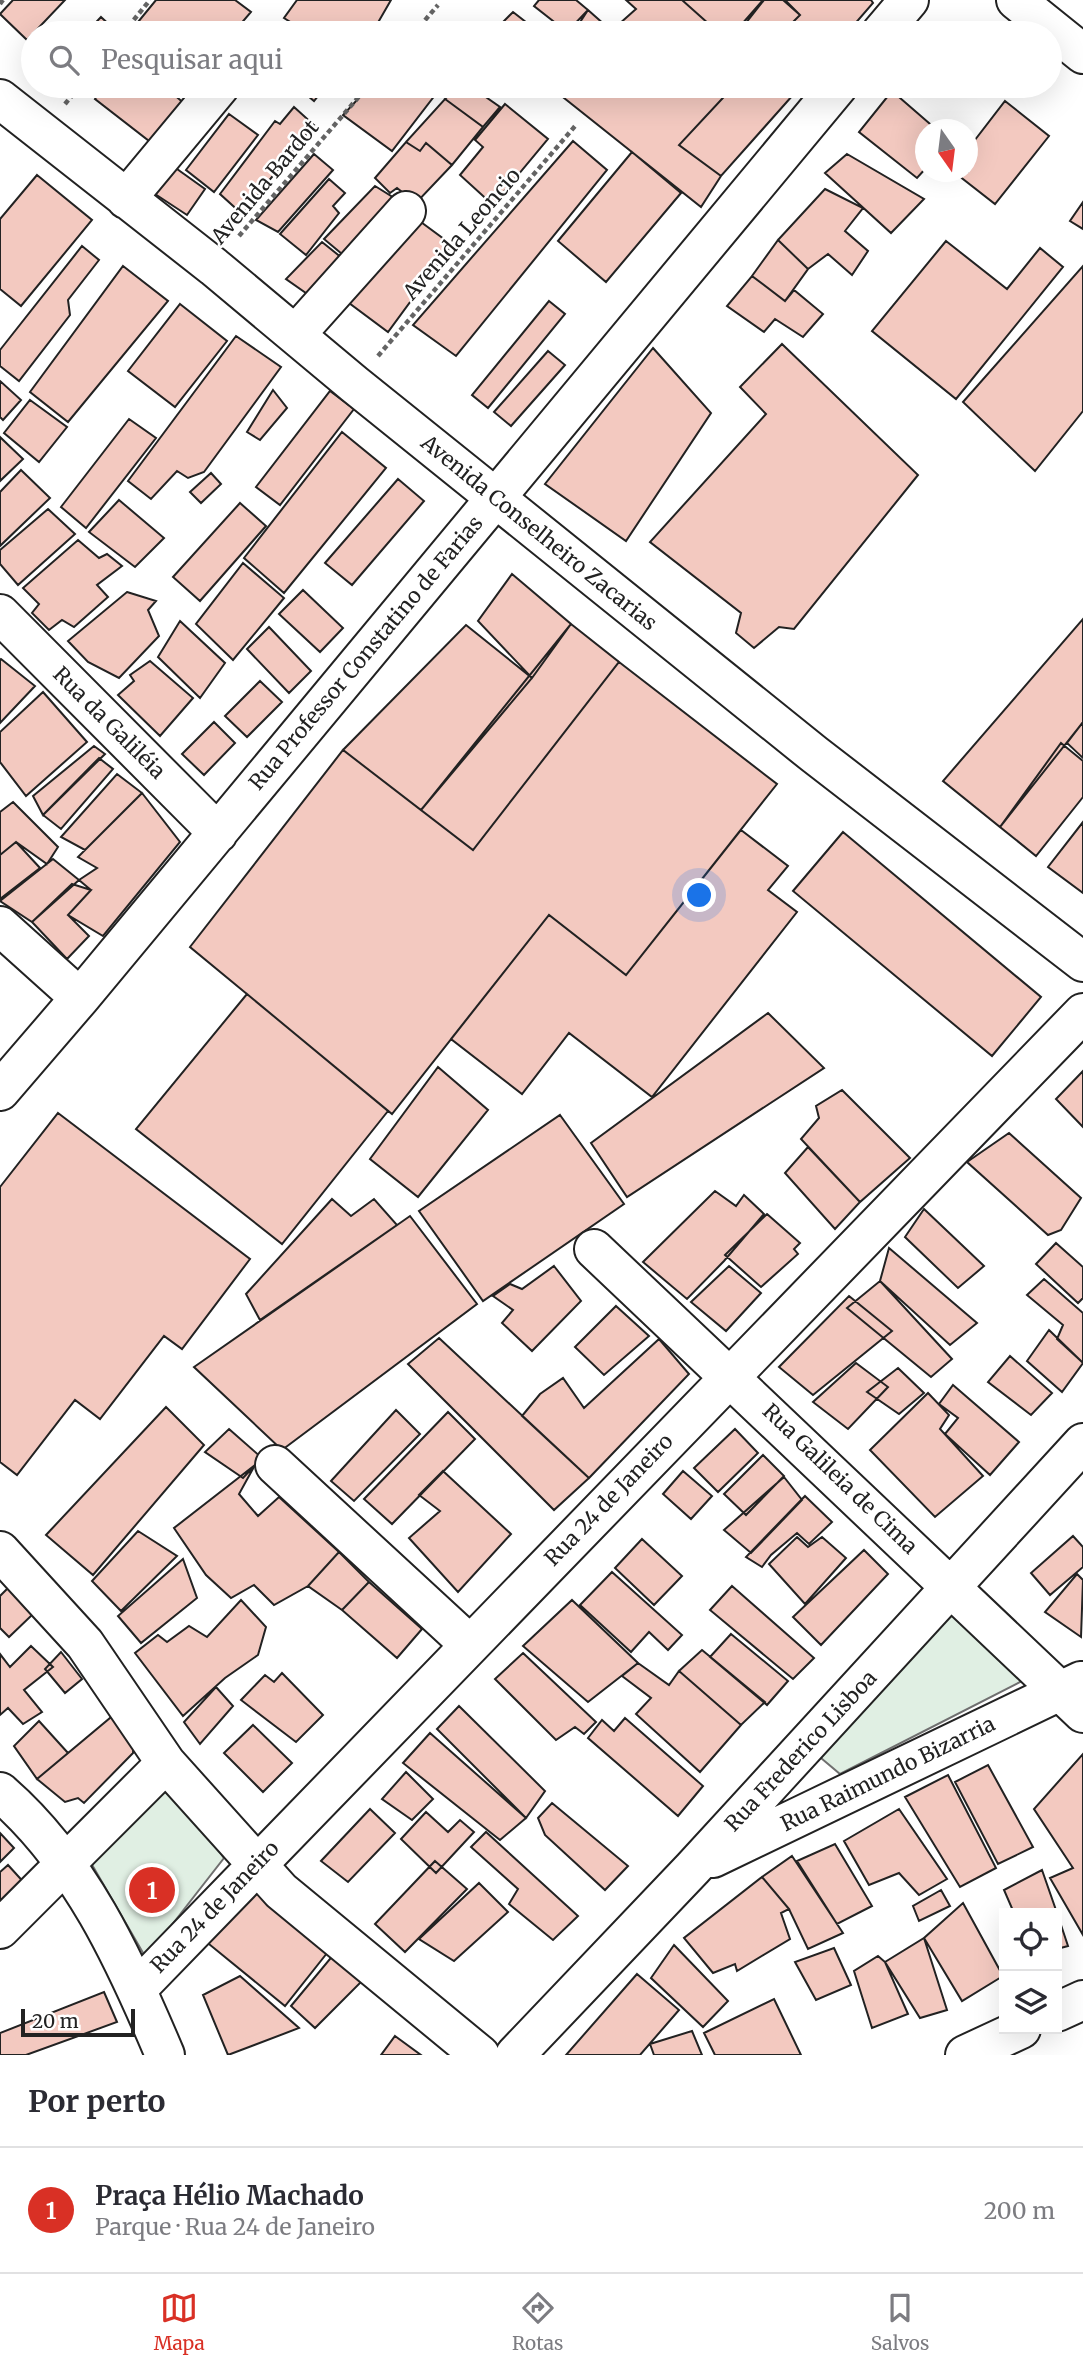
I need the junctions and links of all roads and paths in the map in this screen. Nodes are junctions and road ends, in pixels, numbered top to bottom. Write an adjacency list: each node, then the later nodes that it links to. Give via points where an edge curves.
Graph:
1 (150, 0): 5 (path)
2 (909, 0): 7 (street)
3 (1016, 0): 8 (street)
4 (438, 5): 6 (path)
5 (133, 21)
6 (424, 21)
7 (891, 21)
8 (1042, 21)
9 (1062, 37): 10 (street)
10 (1083, 54)
11 (210, 98): 16 (street)
12 (358, 98): 18 (path, Avenida Bardot)
13 (828, 98): 21 (street, Rua Professor Constatino de Farias)
14 (0, 99): 16 (street, Avenida Conselheiro Zacarias)
15 (576, 125): 20 (path, Avenida Leoncio)
16 (126, 199): 18 (street, Avenida Conselheiro Zacarias)
17 (406, 211): 19 (street)
18 (214, 267): 19 (street, Avenida Conselheiro Zacarias)
19 (296, 334): 21 (street, Avenida Conselheiro Zacarias)
20 (372, 363)
21 (495, 498): 23 (street, Rua Professor Constatino de Farias); 25 (street, Avenida Conselheiro Zacarias)
22 (0, 614): 23 (street, Rua da Galiléia)
23 (218, 833): 26 (street, Rua Professor Constatino de Farias)
24 (0, 926): 26 (street)
25 (1083, 962)
26 (80, 998): 28 (street, Rua Professor Constatino de Farias)
27 (1083, 1013): 30 (street, Rua 24 de Janeiro)
28 (0, 1091)
29 (594, 1249): 30 (street, Rua Galileia de Cima)
30 (731, 1376): 34 (street, Rua Galileia de Cima); 35 (street, Rua 24 de Janeiro)
31 (1083, 1443): 34 (street, Rua Frederico Lisboa)
32 (275, 1465): 35 (street)
33 (0, 1551): 37 (street, via 85,1644)
34 (953, 1587): 36 (street, Rua Galileia de Cima); 41 (street, Rua Frederico Lisboa)
35 (469, 1644): 40 (street, Rua 24 de Janeiro)
36 (1076, 1695): 41 (street, Rua Raimundo Bizarria)
37 (166, 1763): 39 (street); 40 (street)
38 (0, 1793): 39 (street)
39 (66, 1864): 42 (street); 43 (street, via 106,1926)
40 (255, 1864): 43 (street, Rua 24 de Janeiro); 48 (street, via 281,1891)
41 (693, 1868): 49 (street, Rua Frederico Lisboa)
42 (0, 1929)
43 (137, 1989): 47 (street)
44 (1083, 2000): 45 (street)
45 (1062, 2010)
46 (1010, 2034): 50 (street)
47 (165, 2055)
48 (480, 2055)
49 (515, 2055)
50 (965, 2055)

